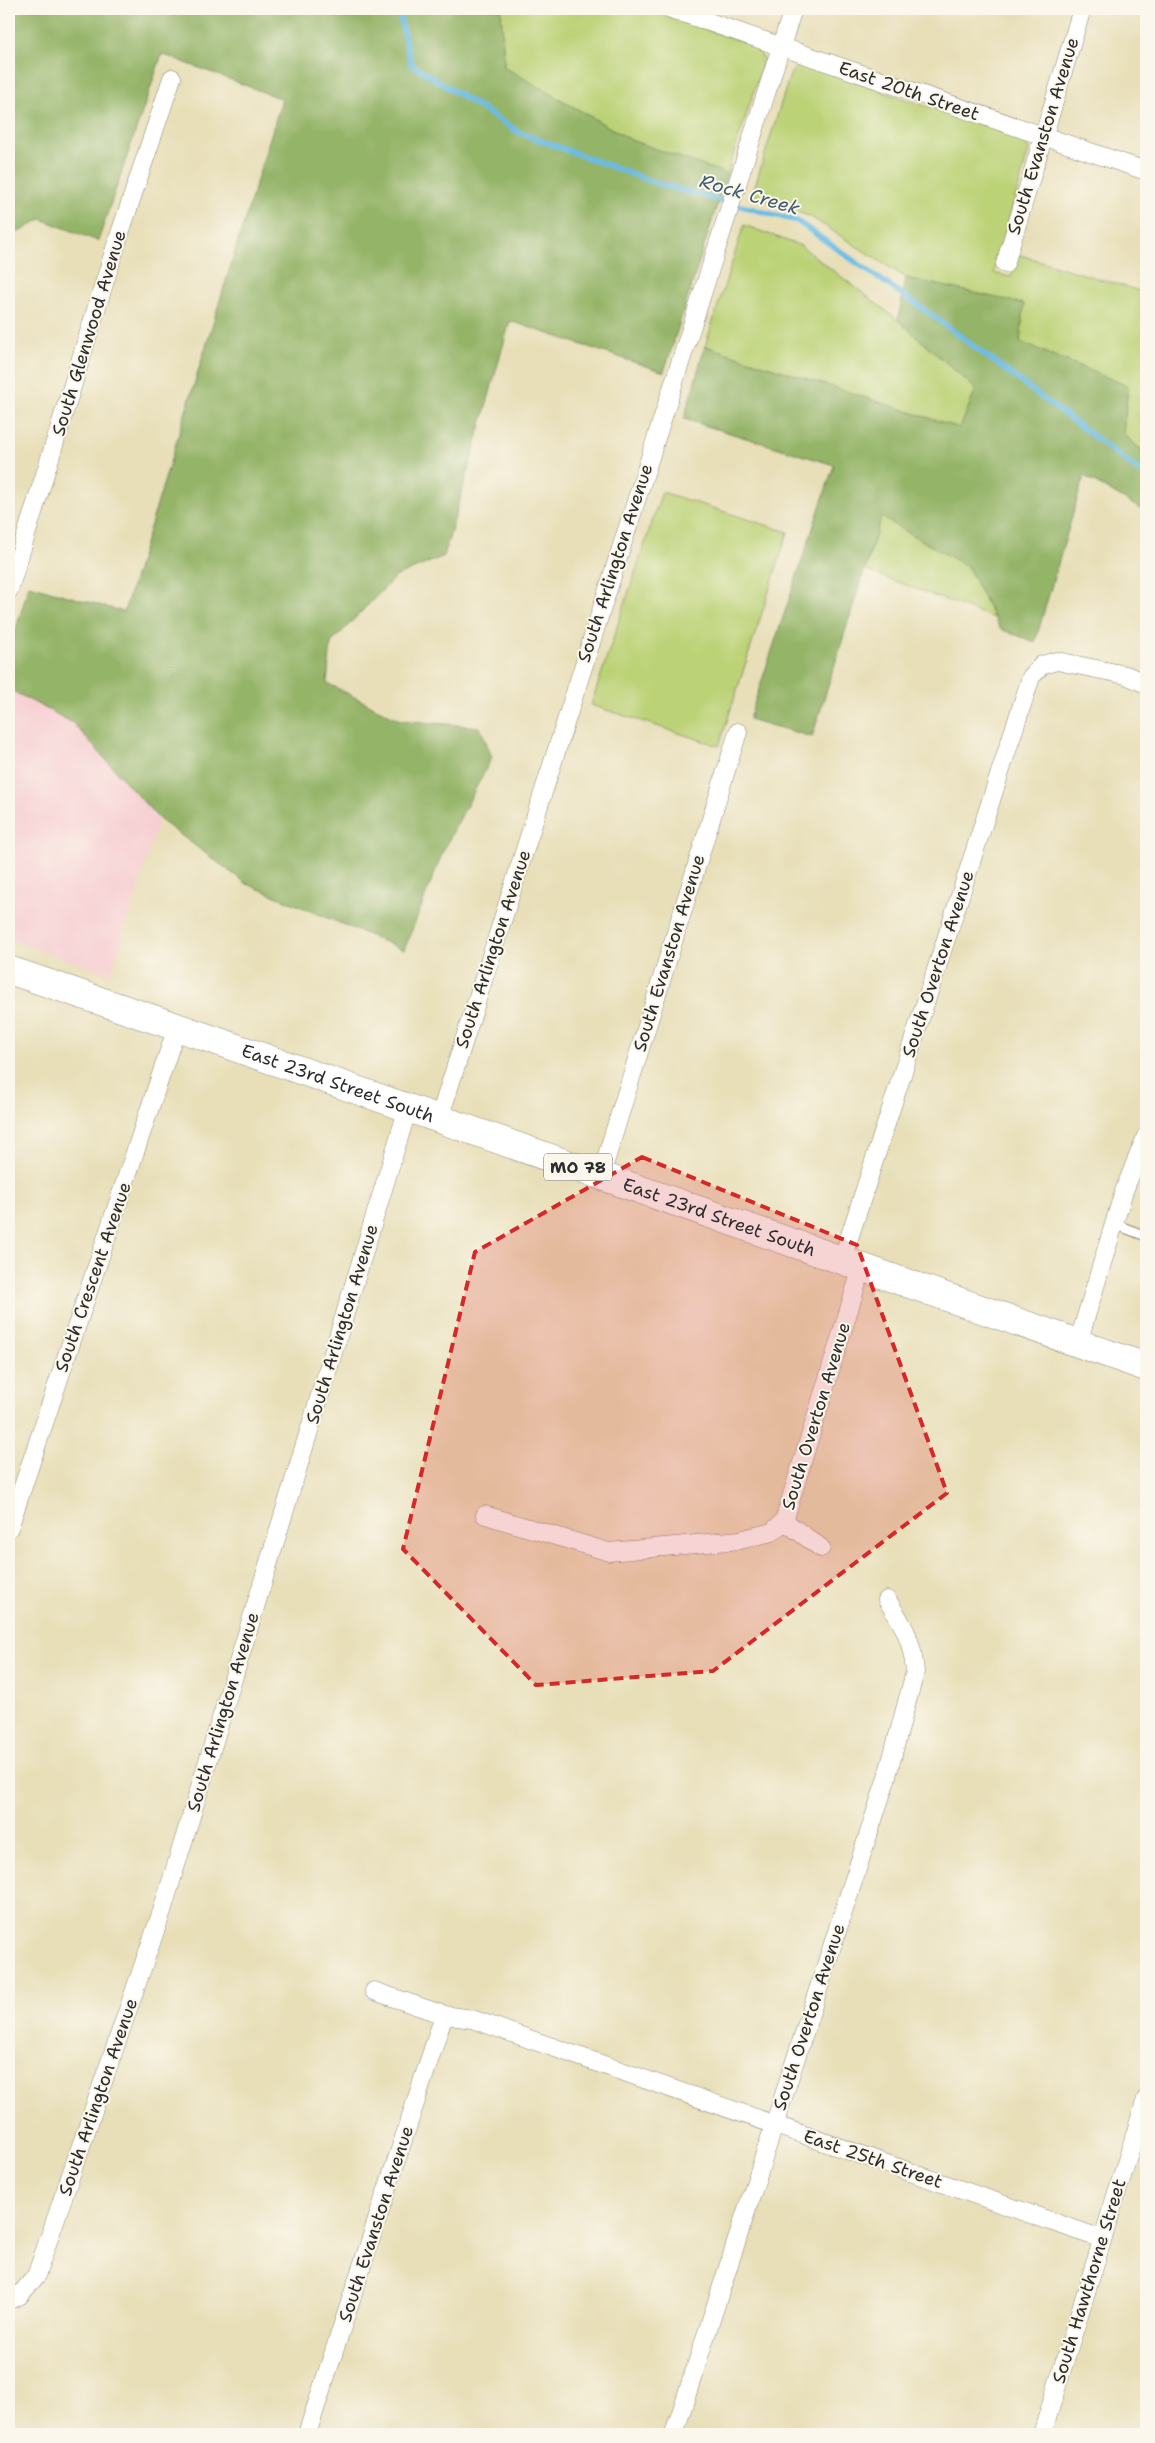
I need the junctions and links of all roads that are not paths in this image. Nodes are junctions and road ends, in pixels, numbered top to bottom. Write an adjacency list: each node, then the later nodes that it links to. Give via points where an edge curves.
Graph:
1 (672, 9): 4 (street, East 20th Street)
2 (793, 9): 4 (street, South Arlington Avenue)
3 (1082, 9): 6 (street, South Evanston Avenue)
4 (781, 46): 6 (street, East 20th Street); 15 (street, South Arlington Avenue)
5 (172, 78): 9 (street, South Glenwood Avenue, via 117,242)
6 (1042, 137): 7 (street, East 20th Street); 8 (street, South Evanston Avenue)
7 (1146, 172)
8 (1004, 264)
9 (9, 590)
10 (1146, 684): 20 (street, South Overton Avenue, via 1126,675 1057,660 1042,665 1031,677)
11 (738, 732): 17 (street, South Evanston Avenue)
12 (9, 970): 13 (main road, East 23rd Street South / MO 78)
13 (177, 1026): 14 (main road, East 23rd Street South / MO 78); 25 (street, South Crescent Avenue)
14 (408, 1108): 15 (main road, East 23rd Street South / MO 78); 33 (street, South Arlington Avenue, via 162,1911 36,2276 20,2296)
15 (439, 1119): 17 (main road, East 23rd Street South / MO 78)
16 (1146, 1136): 18 (street)
17 (601, 1175): 20 (main road, East 23rd Street South / MO 78)
18 (1114, 1224): 19 (lane); 21 (street)
19 (1146, 1236)
20 (852, 1264): 21 (main road, East 23rd Street South / MO 78); 24 (street, South Overton Avenue)
21 (1078, 1343): 22 (main road, East 23rd Street South / MO 78)
22 (1146, 1367)
23 (485, 1515): 24 (street, via 609,1552 740,1540 772,1532)
24 (784, 1521): 26 (street, South Overton Avenue)
25 (9, 1528)
26 (821, 1548)
27 (887, 1600): 31 (street, South Overton Avenue, via 905,1627 914,1672 886,1780)
28 (374, 1991): 29 (street, East 25th Street)
29 (444, 2015): 31 (street, East 25th Street, via 472,2019); 34 (street, South Evanston Avenue)
30 (1146, 2100): 32 (street, South Hawthorne Street)
31 (774, 2124): 32 (street, East 25th Street); 35 (street, South Overton Avenue)
32 (1102, 2239): 36 (street, South Hawthorne Street)
33 (9, 2300)
34 (307, 2434)
35 (674, 2434)
36 (1042, 2434)

